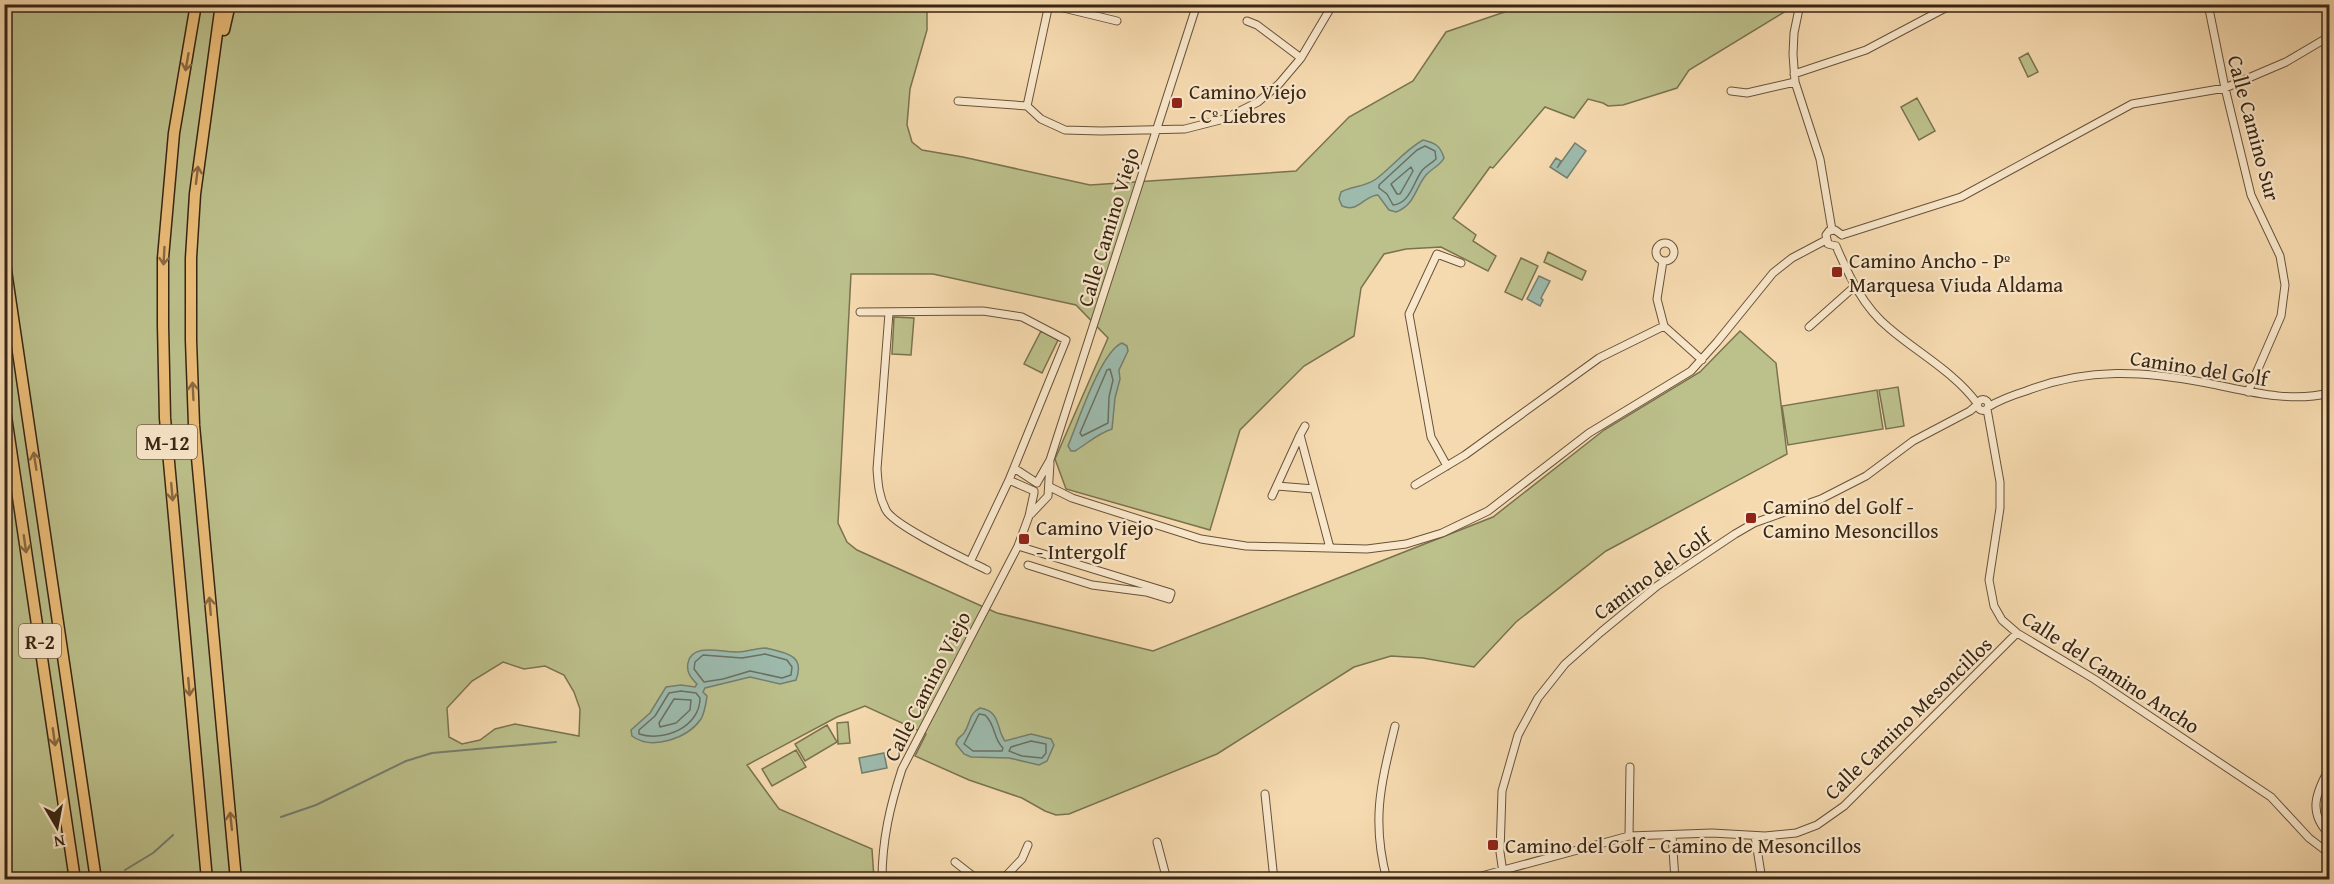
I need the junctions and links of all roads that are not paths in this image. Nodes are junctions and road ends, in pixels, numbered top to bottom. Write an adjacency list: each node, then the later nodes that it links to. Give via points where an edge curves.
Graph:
1 (196, 4): 75 (highway, M-12, one-way to 75, via 174,134 163,258 163,325 165,418)
2 (221, 4): 19 (highway, M-12)
3 (230, 4): 19 (highway)
4 (1197, 4): 20 (street, Calle Camino Viejo)
5 (1333, 4): 13 (street)
6 (1800, 4): 14 (street, via 1794,33)
7 (1953, 4): 14 (street, via 1866,50)
8 (2208, 4): 15 (street, Calle Camino Sur)
9 (1048, 5): 10 (street); 18 (street)
10 (1117, 21)
11 (1247, 21): 13 (street)
12 (2330, 36): 15 (street, via 2286,62)
13 (1301, 58): 20 (street, via 1258,102 1224,119 1185,129)
14 (1795, 78): 16 (street, via 1747,93); 21 (street, via 1820,159)
15 (2225, 88): 22 (street, via 2132,104 1961,197); 34 (street, Calle Camino Sur, via 2251,195 2280,256 2285,285 2281,316)
16 (1731, 91)
17 (958, 101): 18 (street)
18 (1027, 106): 20 (street, via 1041,119 1065,130)
19 (205, 112): 76 (highway, M-12, one-way to 19, via 194,426 190,340 195,194)
20 (1156, 129): 40 (street, Calle Camino Viejo)
21 (1832, 230): 22 (street); 23 (street)
22 (1842, 235): 24 (street)
23 (1826, 240): 24 (street); 33 (street, via 1773,273)
24 (1836, 246): 28 (street)
25 (4, 257): 74 (highway, R-2, one-way to 25)
26 (1663, 261): 31 (street, via 1657,298)
27 (1461, 263): 41 (street, via 1437,254 1409,314 1431,437)
28 (1854, 287): 32 (street); 37 (street, via 1887,327 1929,358)
29 (860, 312): 30 (street)
30 (889, 313): 42 (street, via 983,311 1022,317 1066,340); 56 (street, via 877,469 879,493 886,513)
31 (1664, 326): 33 (street); 41 (street, via 1599,358)
32 (1809, 327)
33 (1702, 360): 55 (street, via 1691,371 1589,433 1488,511 1442,533 1406,544)
34 (2248, 392): 35 (street, Camino del Golf, via 2303,398); 37 (street, Camino del Golf, via 2118,372 2046,383)
35 (2330, 393)
36 (4, 403): 73 (highway, R-2, one-way to 73)
37 (1982, 406): 59 (street, Calle del Camino Ancho, via 2000,482 1990,590 2002,620); 72 (street, Camino del Golf, via 1913,441 1866,476 1735,534 1657,586 1565,664 1538,698 1518,735 1502,790)
38 (1305, 426): 39 (street)
39 (1299, 435): 47 (street); 48 (street)
40 (1050, 459): 44 (street, Calle Camino Viejo); 45 (street, Calle Camino Viejo)
41 (1447, 466): 46 (street)
42 (1014, 468): 43 (street); 44 (street)
43 (1009, 480): 49 (street); 56 (street)
44 (1037, 482): 45 (street, via 1047,481); 49 (street)
45 (1049, 485): 51 (street); 52 (street)
46 (1414, 485)
47 (1277, 486): 48 (street); 50 (street)
48 (1314, 489): 55 (street)
49 (1034, 492): 51 (street, via 1038,498); 53 (street, Calle Camino Viejo)
50 (1272, 496)
51 (1047, 497): 52 (street); 53 (street, Calle Camino Viejo)
52 (1072, 498): 55 (street, via 1201,539 1246,546)
53 (1029, 516): 54 (street, Calle Camino Viejo)
54 (1018, 546): 57 (street, via 1171,593 1168,599 1146,592 1112,589); 77 (street, Calle Camino Viejo, via 902,769 884,837)
55 (1330, 548)
56 (970, 562): 58 (street)
57 (1028, 565)
58 (987, 570)
59 (2018, 633): 67 (street, Calle Camino Mesoncillos, via 1844,806 1817,825 1796,833); 70 (street, Calle del Camino Ancho, via 2271,797 2309,838)
60 (1395, 726): 82 (street, via 1379,797 1380,842)
61 (1630, 767): 66 (street)
62 (2330, 767): 65 (street, via 2320,783 2315,814 2319,825)
63 (1265, 794): 81 (street)
64 (1672, 835): 66 (street, Calle Camino Mesoncillos); 67 (street, Calle Camino Mesoncillos); 85 (street)
65 (2330, 835)
66 (1629, 836): 72 (street, Calle Camino Mesoncillos)
67 (1755, 836): 86 (street)
68 (1157, 842): 80 (street)
69 (1028, 845): 79 (street, via 1022,859)
70 (2330, 854)
71 (955, 862): 78 (street)
72 (1502, 870): 83 (street, Calle Camino Mesoncillos); 84 (street, Camino del Golf)
73 (75, 879)
74 (96, 879)
75 (207, 879)
76 (236, 879)
77 (882, 879)
78 (978, 879)
79 (1002, 879)
80 (1167, 879)
81 (1274, 879)
82 (1387, 879)
83 (1467, 879)
84 (1504, 879)
85 (1675, 879)
86 (1762, 879)

